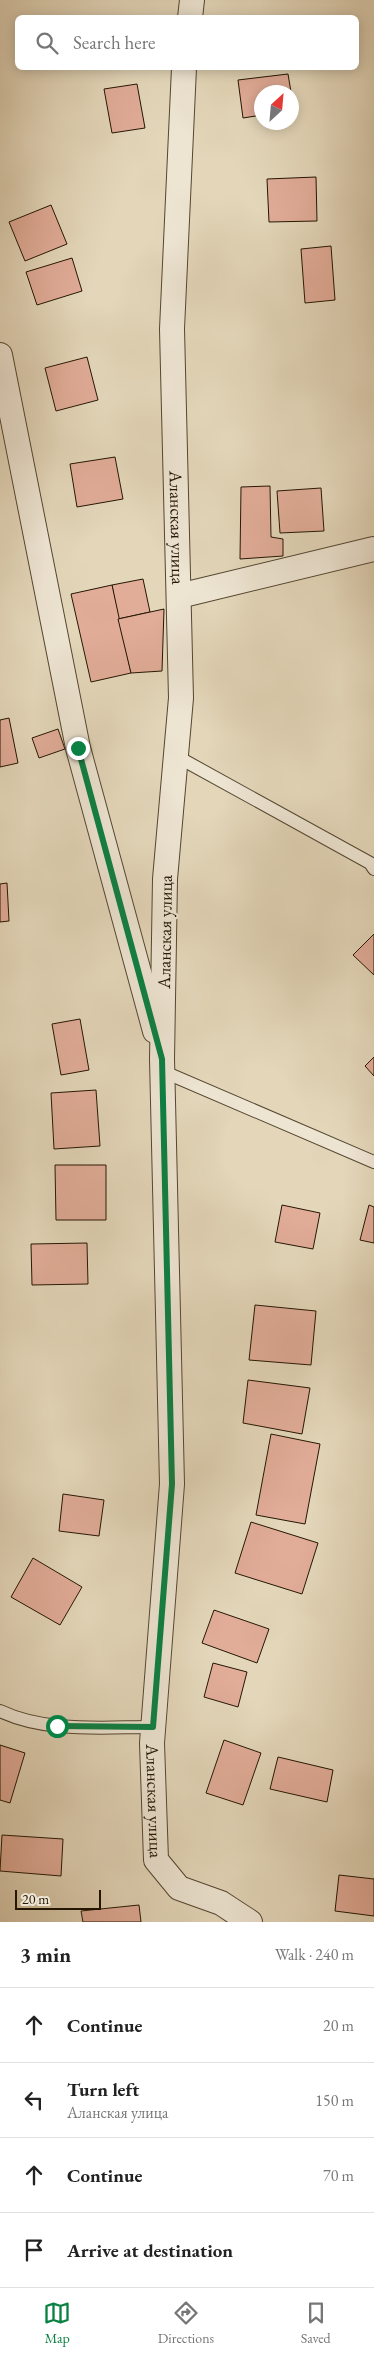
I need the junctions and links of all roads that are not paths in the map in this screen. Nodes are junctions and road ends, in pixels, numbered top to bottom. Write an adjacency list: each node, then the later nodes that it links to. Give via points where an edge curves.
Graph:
1 (192, 0): 2 (street)
2 (190, 15)
3 (184, 70): 6 (street, Аланская улица, via 172,329)
4 (0, 356): 9 (street, via 78,748)
5 (374, 549): 6 (street)
6 (178, 596): 7 (street, Аланская улица, via 181,698)
7 (176, 756): 8 (lane); 9 (street, Аланская улица, via 165,879)
8 (374, 869)
9 (162, 1065): 10 (lane); 12 (street, Аланская улица, via 172,1484)
10 (374, 1162)
11 (0, 1711): 12 (lane, via 18,1719 57,1726)
12 (153, 1727): 13 (street, Аланская улица, via 156,1860 179,1888 221,1903)
13 (250, 1922)

